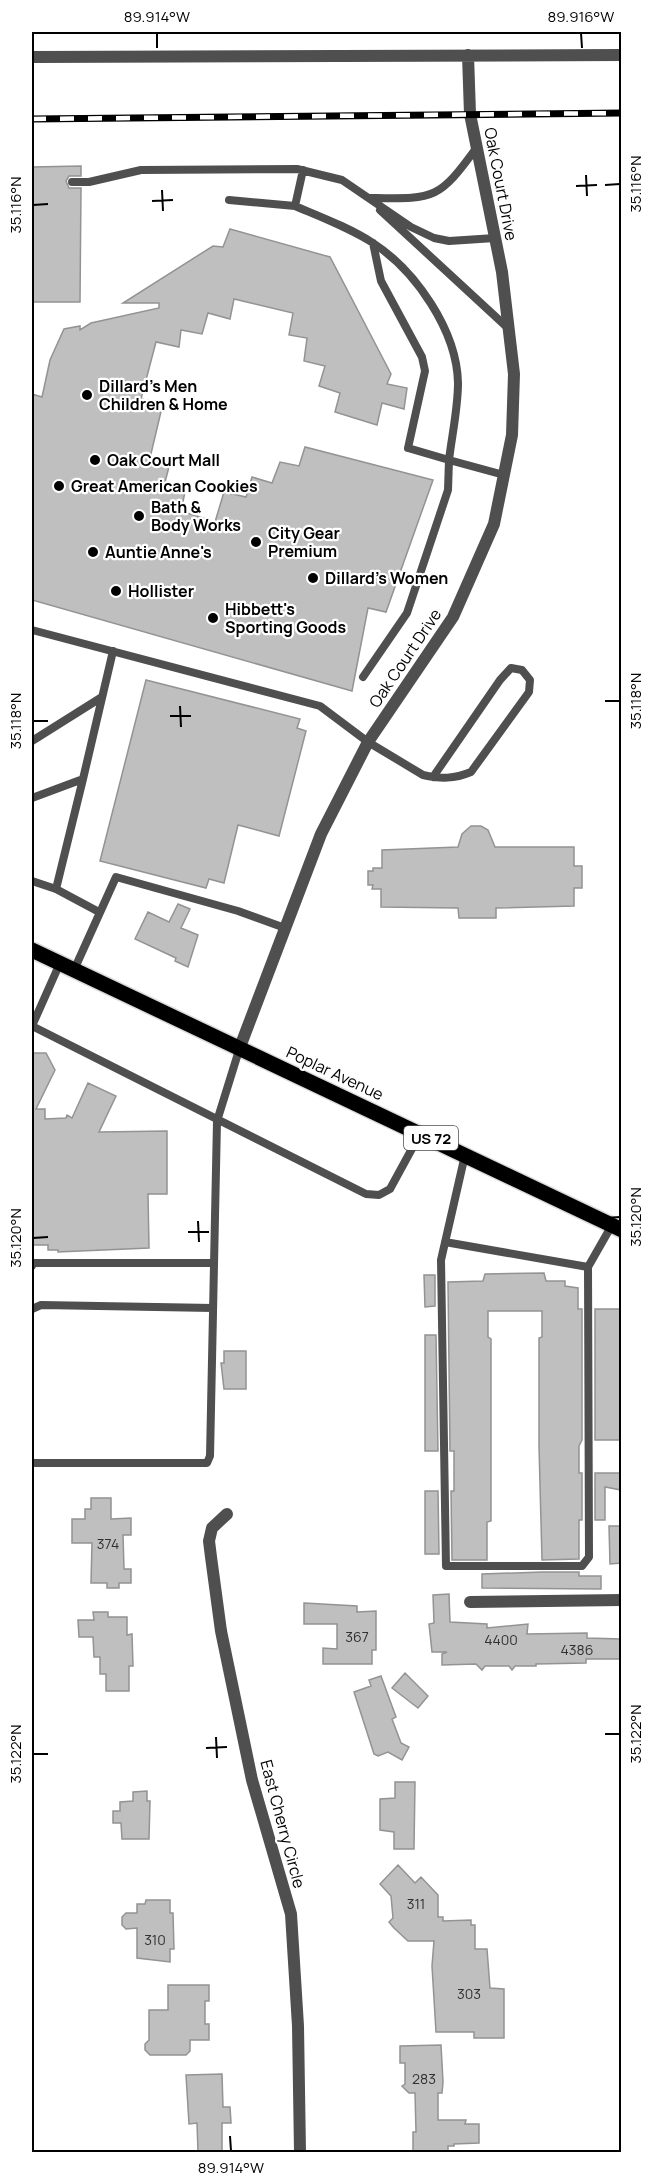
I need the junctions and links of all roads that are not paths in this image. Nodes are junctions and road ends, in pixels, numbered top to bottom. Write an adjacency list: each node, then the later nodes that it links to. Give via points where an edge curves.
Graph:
1 (468, 55): 2 (street); 3 (street); 4 (street, Oak Court Drive, via 470,114)
2 (621, 55)
3 (32, 57)
4 (477, 147): 7 (lane, via 443,188 429,197); 10 (street, Oak Court Drive)
5 (303, 170): 6 (lane, via 141,170); 7 (lane, via 342,180); 9 (lane)
6 (72, 182)
7 (369, 198): 10 (lane, via 434,238); 12 (lane)
8 (229, 200): 9 (lane)
9 (295, 206): 11 (lane)
10 (495, 238): 12 (street, Oak Court Drive)
11 (374, 243): 13 (lane, via 417,282 454,353 458,383); 13 (lane, via 381,281 422,357 425,371 408,448)
12 (509, 329): 14 (street, Oak Court Drive, via 514,374 512,435)
13 (448, 460): 14 (lane); 17 (lane, via 448,490 407,613)
14 (504, 475): 20 (street, Oak Court Drive, via 494,524 453,617)
15 (32, 630): 16 (lane)
16 (113, 651): 18 (lane); 20 (lane, via 320,706)
17 (363, 677)
18 (102, 698): 19 (lane); 22 (lane)
19 (32, 741)
20 (368, 742): 21 (lane); 27 (street, Oak Court Drive, via 321,834)
21 (433, 777): 21 (lane, via 457,777 471,772 529,692 530,680 522,670 511,668 500,680)
22 (83, 779): 23 (lane); 25 (lane)
23 (32, 798)
24 (32, 881): 25 (lane)
25 (56, 889): 26 (lane)
26 (99, 912): 27 (lane, via 116,877); 30 (lane)
27 (285, 928): 32 (street, Oak Court Drive)
28 (32, 950): 29 (main road, Poplar Avenue / US 72)
29 (60, 963): 30 (main road, Poplar Avenue / US 72); 31 (lane)
30 (74, 970): 32 (main road, Poplar Avenue / US 72)
31 (32, 1026): 33 (lane)
32 (240, 1047): 33 (lane); 34 (main road, Poplar Avenue / US 72)
33 (217, 1121): 34 (lane, via 366,1194 379,1195 390,1189); 38 (lane)
34 (420, 1134): 35 (main road, Poplar Avenue / US 72)
35 (465, 1155): 36 (main road, Poplar Avenue / US 72); 37 (lane)
36 (619, 1228): 40 (lane)
37 (446, 1242): 40 (lane); 40 (lane, via 441,1260 446,1566 582,1566 589,1557)
38 (214, 1263): 39 (lane); 41 (lane)
39 (32, 1266)
40 (588, 1267)
41 (213, 1308): 42 (lane, via 41,1305); 43 (lane, via 207,1463)
42 (32, 1309)
43 (32, 1463)
44 (227, 1514): 47 (street, East Cherry Circle, via 212,1528 209,1541 221,1631 252,1780 291,1914)
45 (621, 1600): 46 (street)
46 (470, 1602)
47 (300, 2152)

